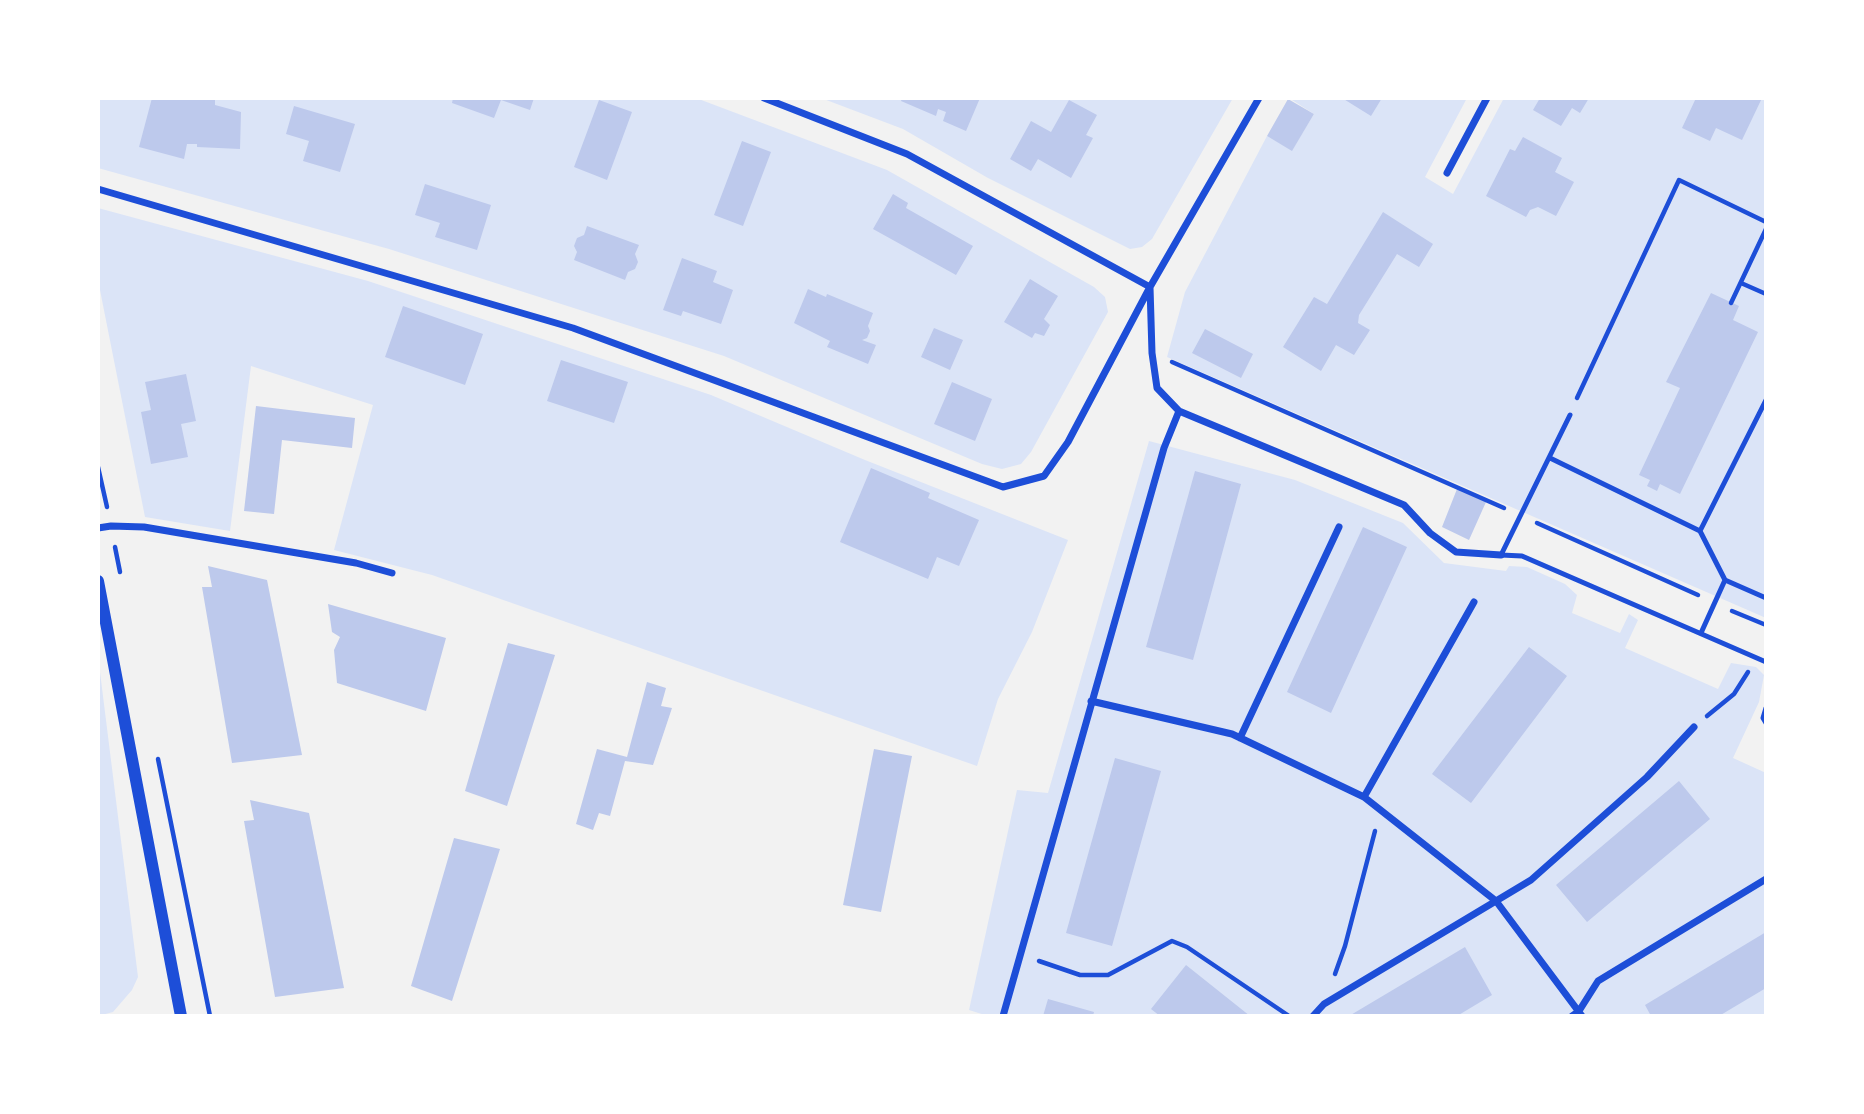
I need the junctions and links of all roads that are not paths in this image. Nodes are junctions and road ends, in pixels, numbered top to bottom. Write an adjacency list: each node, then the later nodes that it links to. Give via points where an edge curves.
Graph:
1 (764, 98): 6 (street, via 907,154)
2 (1259, 98): 6 (street)
3 (1487, 98): 4 (street)
4 (1447, 173)
5 (98, 189): 6 (street, via 573,328 1003,486 1044,476 1068,442)
6 (1150, 288): 8 (street, via 1157,388)
7 (1766, 400): 13 (lane)
8 (1180, 411): 14 (street, via 1404,505 1456,552); 22 (street, via 1164,448)
9 (1570, 415): 10 (lane)
10 (1549, 458): 13 (lane); 14 (lane)
11 (1339, 527): 26 (street)
12 (98, 528): 15 (street, via 144,527)
13 (1700, 531): 16 (lane)
14 (1501, 555): 20 (lane, via 1522,556)
15 (392, 573)
16 (1725, 580): 18 (lane); 20 (lane)
17 (98, 581): 31 (street)
18 (1766, 598)
19 (1474, 602): 27 (street)
20 (1701, 633): 21 (lane)
21 (1766, 662)
22 (1091, 701): 26 (street); 32 (street)
23 (1766, 708): 24 (lane)
24 (1766, 723)
25 (1694, 727): 29 (street, via 1647,777 1531,880)
26 (1240, 738): 27 (street)
27 (1364, 797): 29 (street)
28 (1766, 879): 30 (street, via 1598,981)
29 (1496, 901): 30 (street); 33 (street, via 1324,1004)
30 (1581, 1013): 34 (street)
31 (181, 1016)
32 (1003, 1016)
33 (1313, 1016)
34 (1572, 1016)

